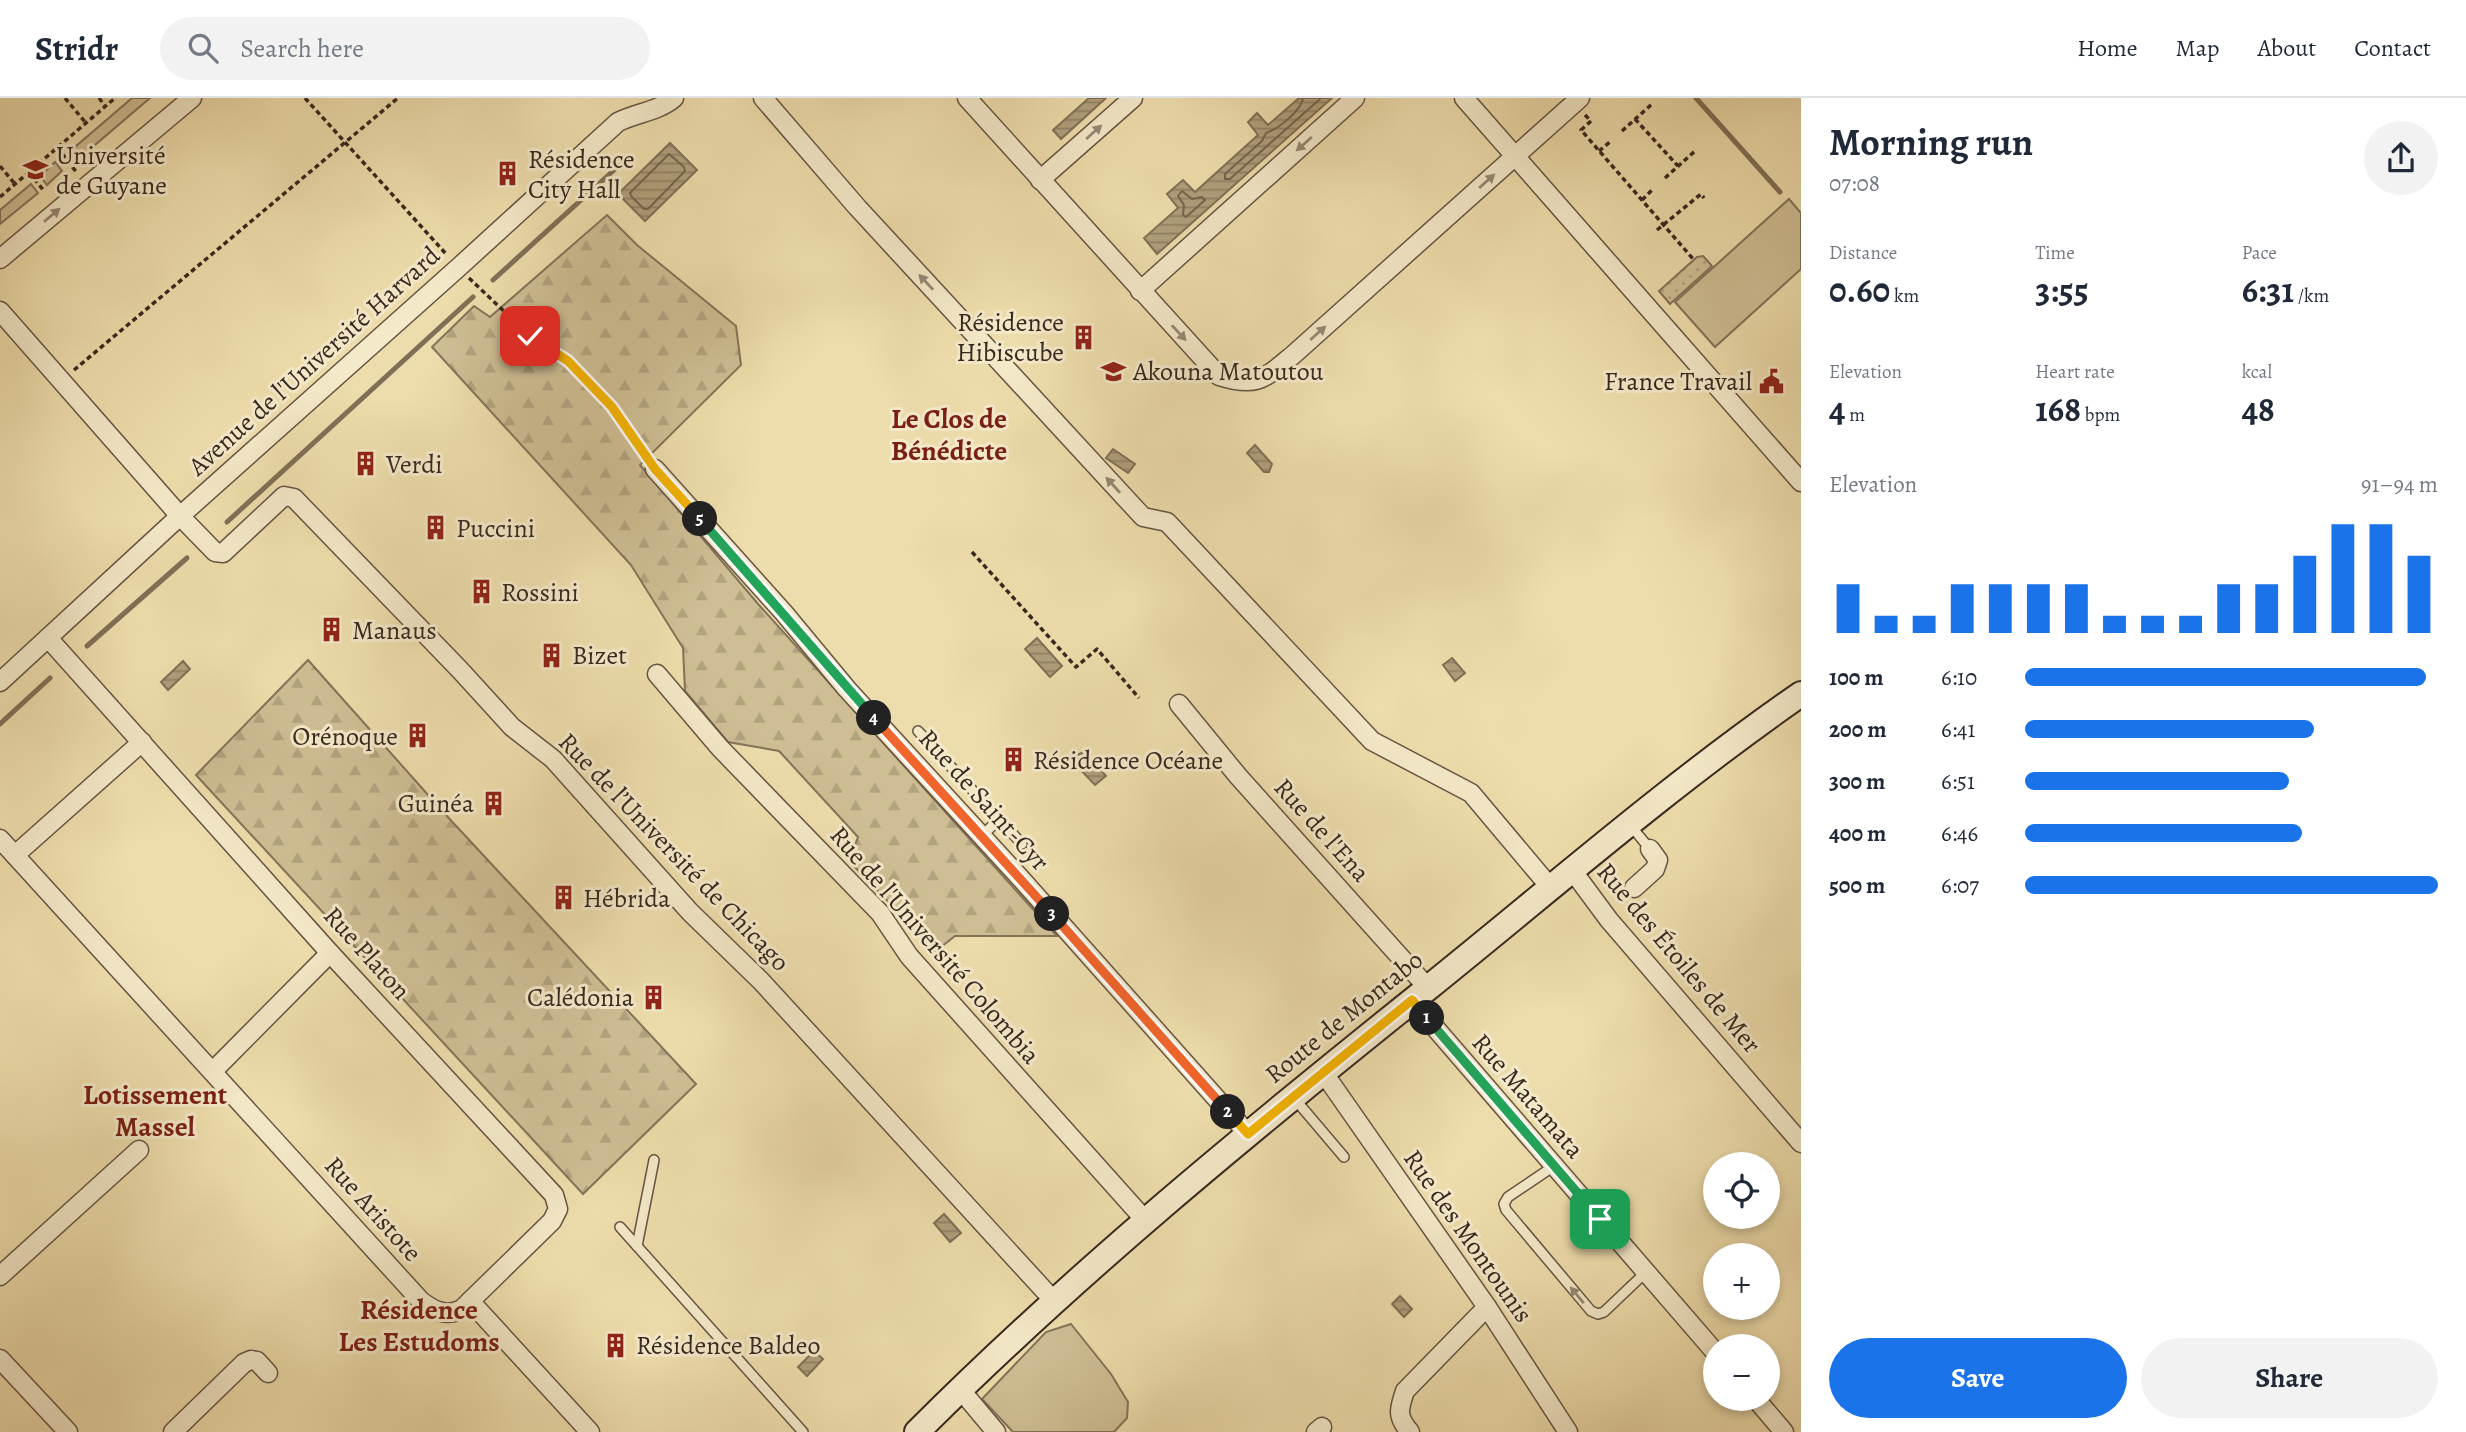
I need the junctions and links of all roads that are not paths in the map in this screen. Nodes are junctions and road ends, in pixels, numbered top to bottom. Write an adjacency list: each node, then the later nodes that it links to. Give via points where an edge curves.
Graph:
1 (192, 98): 11 (street, one-way to 1)
2 (674, 98): 16 (street, Avenue de l'Université Harvard, via 618,122 465,273)
3 (763, 98): 34 (street, one-way to 3, via 1471,793 1372,741 1167,522 1143,517 857,207)
4 (967, 98): 10 (street)
5 (1133, 98): 10 (street, one-way to 5)
6 (1355, 98): 12 (street, one-way to 12)
7 (1464, 98): 9 (street)
8 (1577, 101): 9 (street)
9 (1515, 156): 12 (street, one-way to 9, via 1219,376 1242,383 1264,378); 15 (street)
10 (1040, 180): 12 (street)
11 (0, 259)
12 (1140, 291)
13 (0, 311): 16 (street)
14 (655, 469): 28 (street, Rue de Saint-Cyr)
15 (1801, 482)
16 (180, 516): 17 (street, Avenue de l'Université Harvard); 53 (street, Rue de l’Université de Chicago, via 215,552 223,553 284,496 294,498 512,727 553,759)
17 (48, 638): 20 (street, Avenue de l'Université Harvard); 25 (street, Rue Platon)
18 (657, 674): 47 (street, Rue de l'Université Colombia, via 720,748 880,914 909,956)
19 (1801, 676): 23 (main road, Route de Montabo)
20 (0, 682)
21 (1801, 694): 23 (main road, Route de Montabo)
22 (1179, 704): 37 (street, Rue de l'Ena)
23 (1761, 722): 27 (main road, Route de Montabo)
24 (918, 731): 26 (lane)
25 (142, 742): 32 (street); 36 (street, Rue Platon)
26 (1000, 818): 28 (lane); 30 (lane)
27 (1630, 824): 31 (lane); 33 (main road, Route de Montabo)
28 (982, 836): 41 (street, Rue de Saint-Cyr)
29 (0, 839): 32 (street)
30 (1022, 844)
31 (1650, 849): 35 (street, via 1658,860 1655,869)
32 (15, 855): 38 (street)
33 (1572, 870): 34 (main road, Route de Montabo); 42 (street, Rue des Étoiles de Mer, via 1609,920)
34 (1550, 887): 37 (main road, Route de Montabo)
35 (1634, 888)
36 (330, 953): 38 (street); 52 (street, Rue Platon, via 542,1181 557,1203 552,1221)
37 (1420, 994): 39 (main road, Route de Montabo); 46 (street, Rue Matamata)
38 (214, 1072): 52 (street, Rue Aristote, via 421,1301 449,1313)
39 (1322, 1072): 40 (main road, Route de Montabo); 54 (street, Rue des Montounis)
40 (1293, 1097): 41 (main road, Route de Montabo); 44 (lane)
41 (1248, 1134): 47 (main road, Route de Montabo)
42 (1801, 1143)
43 (138, 1150): 51 (street)
44 (1344, 1157)
45 (654, 1160): 49 (lane)
46 (1554, 1166): 50 (street, Rue Matamata); 50 (lane, one-way to 46, via 1604,1312 1591,1311 1504,1203)
47 (1146, 1220): 53 (main road, Route de Montabo)
48 (620, 1227): 49 (lane)
49 (637, 1246): 63 (lane)
50 (1646, 1272): 55 (street, Rue Matamata)
51 (0, 1276)
52 (470, 1301): 62 (street)
53 (1054, 1301): 58 (main road, Route de Montabo)
54 (1487, 1307): 66 (street, via 1405,1391 1399,1408 1402,1423); 67 (street, Rue des Montounis)
55 (1703, 1338)
56 (0, 1359): 60 (street)
57 (268, 1373): 61 (street, via 257,1361 244,1363)
58 (960, 1389): 64 (main road, Route de Montabo); 65 (street)
59 (1766, 1411): 68 (street)
60 (68, 1432)
61 (173, 1432)
62 (590, 1432)
63 (803, 1432)
64 (917, 1432)
65 (996, 1432)
66 (1410, 1432)
67 (1568, 1432)
68 (1784, 1432)

